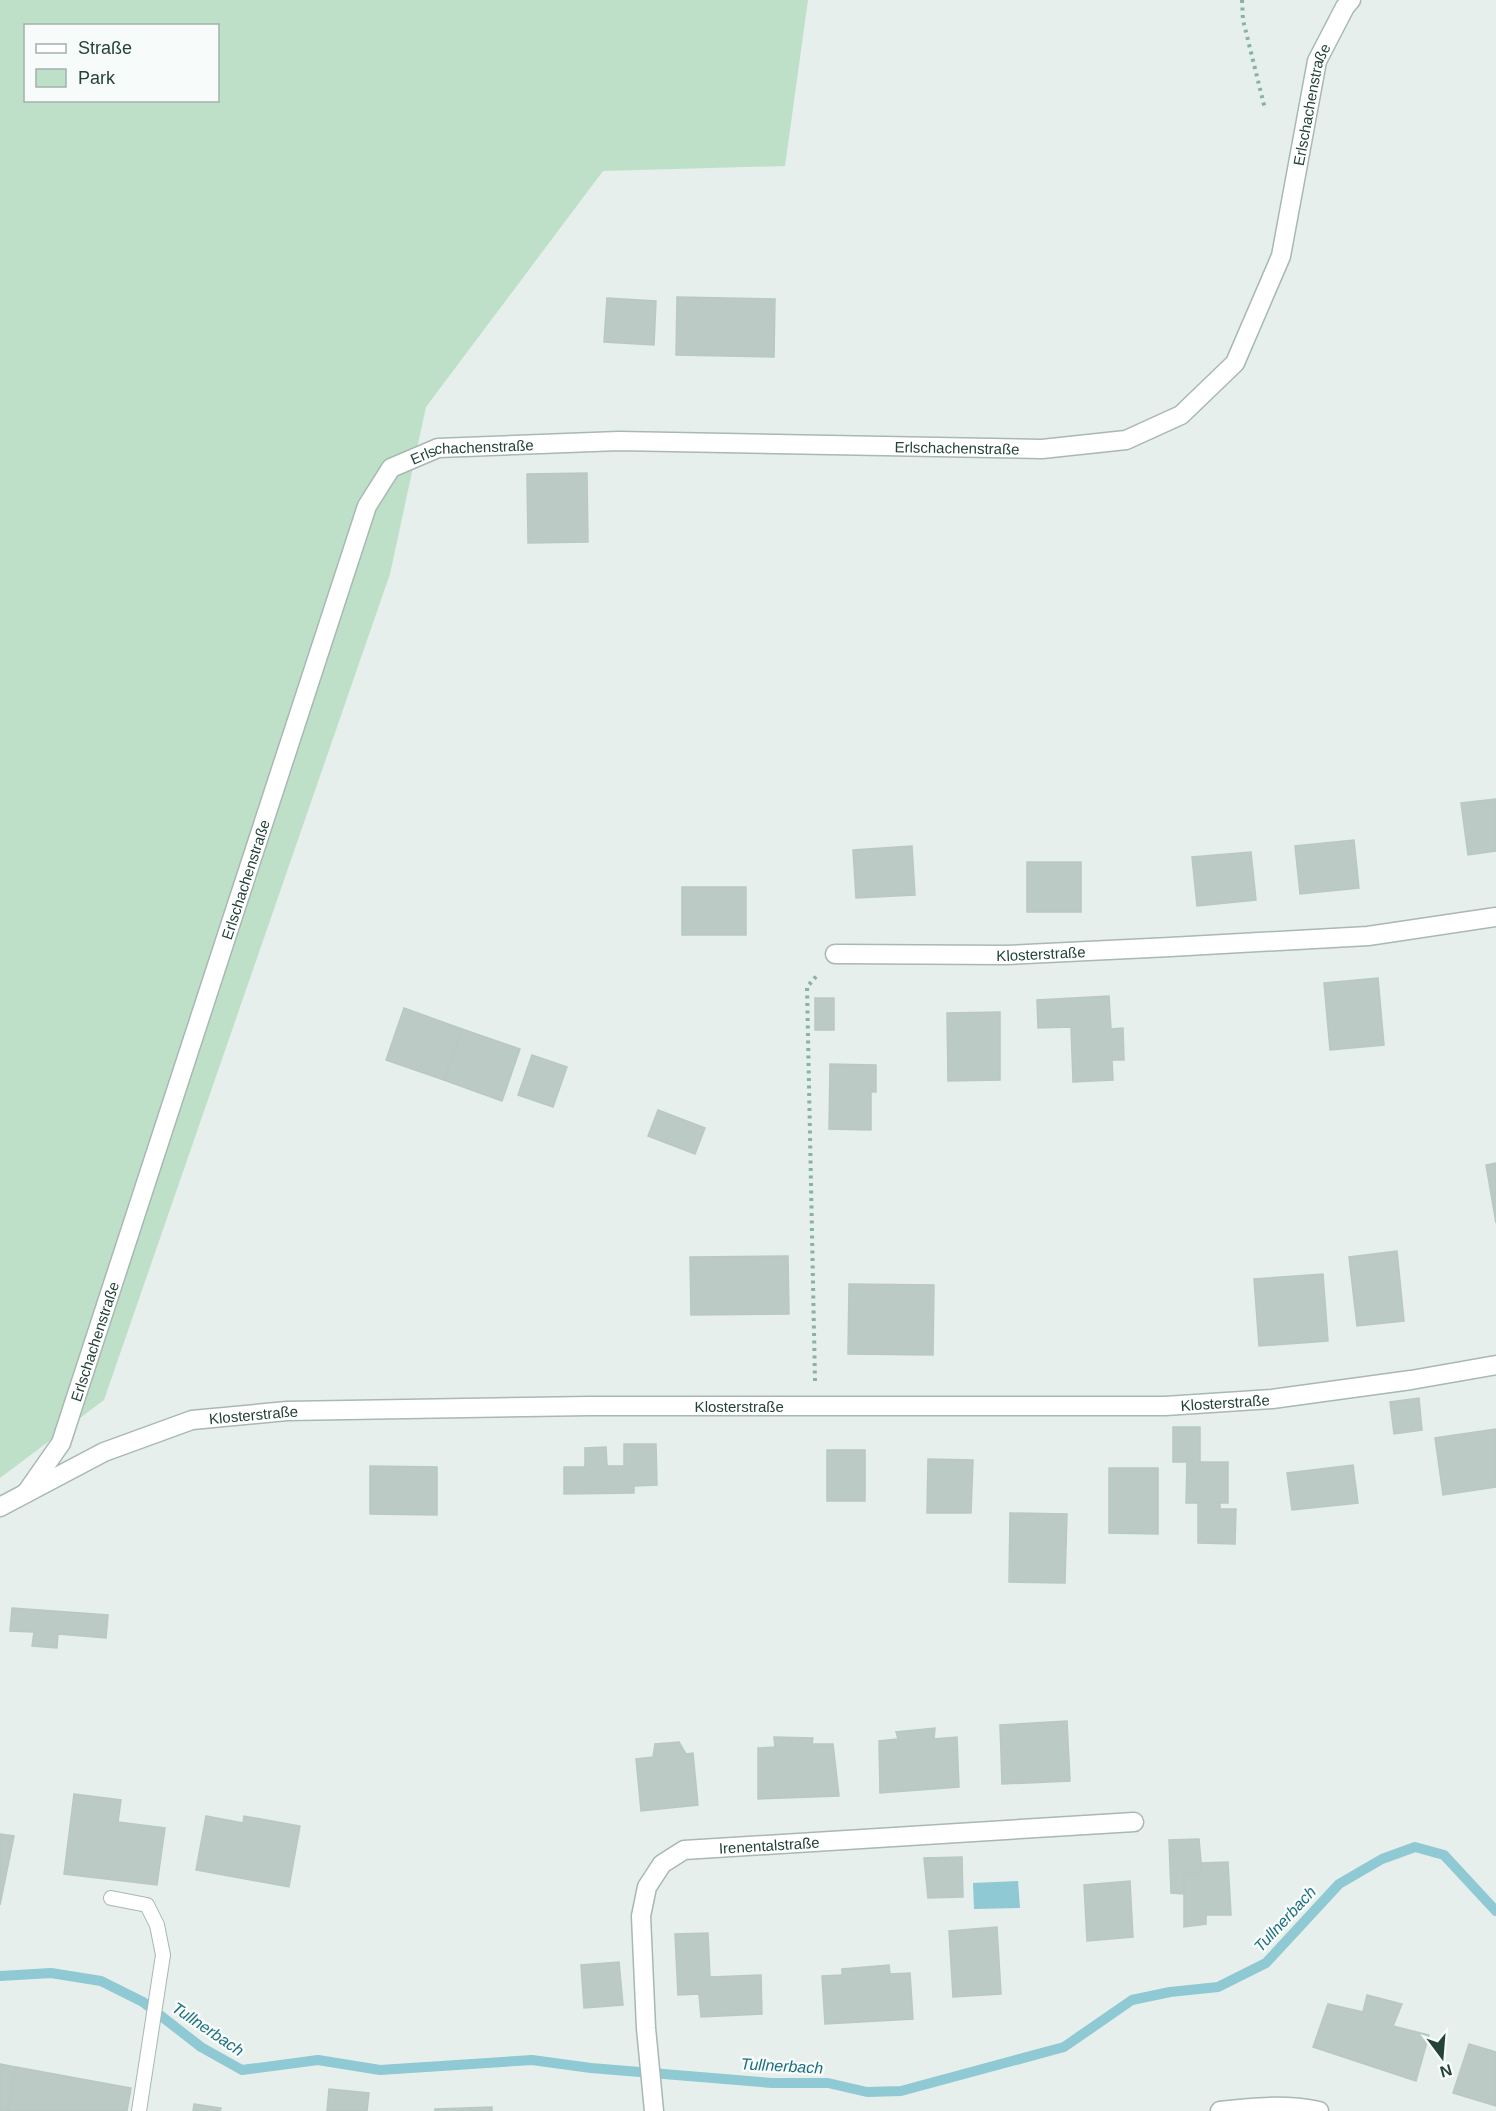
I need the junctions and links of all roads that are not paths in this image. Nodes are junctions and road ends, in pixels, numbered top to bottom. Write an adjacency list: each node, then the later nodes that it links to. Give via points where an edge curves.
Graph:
1 (1351, 0): 5 (street, Erlschachenstraße, via 1317,61 1281,256 1235,363 1181,415 1125,440 1042,449 620,441 438,448 391,468 367,506 61,1443)
2 (1496, 917): 3 (street, Klosterstraße, via 1368,936 1170,948 1006,955)
3 (835, 954)
4 (1496, 1365): 5 (street, Klosterstraße, via 1260,1400 1165,1406 590,1406 287,1411 192,1420 104,1452)
5 (26, 1493): 6 (street, Klosterstraße)
6 (0, 1507)
7 (1134, 1822): 9 (street, Irenentalstraße, via 684,1850 662,1864 647,1887 641,1916)
8 (111, 1898): 10 (lane, via 147,1905 157,1924 163,1954)
9 (654, 2109)
10 (139, 2111)
11 (1220, 2111): 12 (street, via 1297,2106)
12 (1319, 2111)

